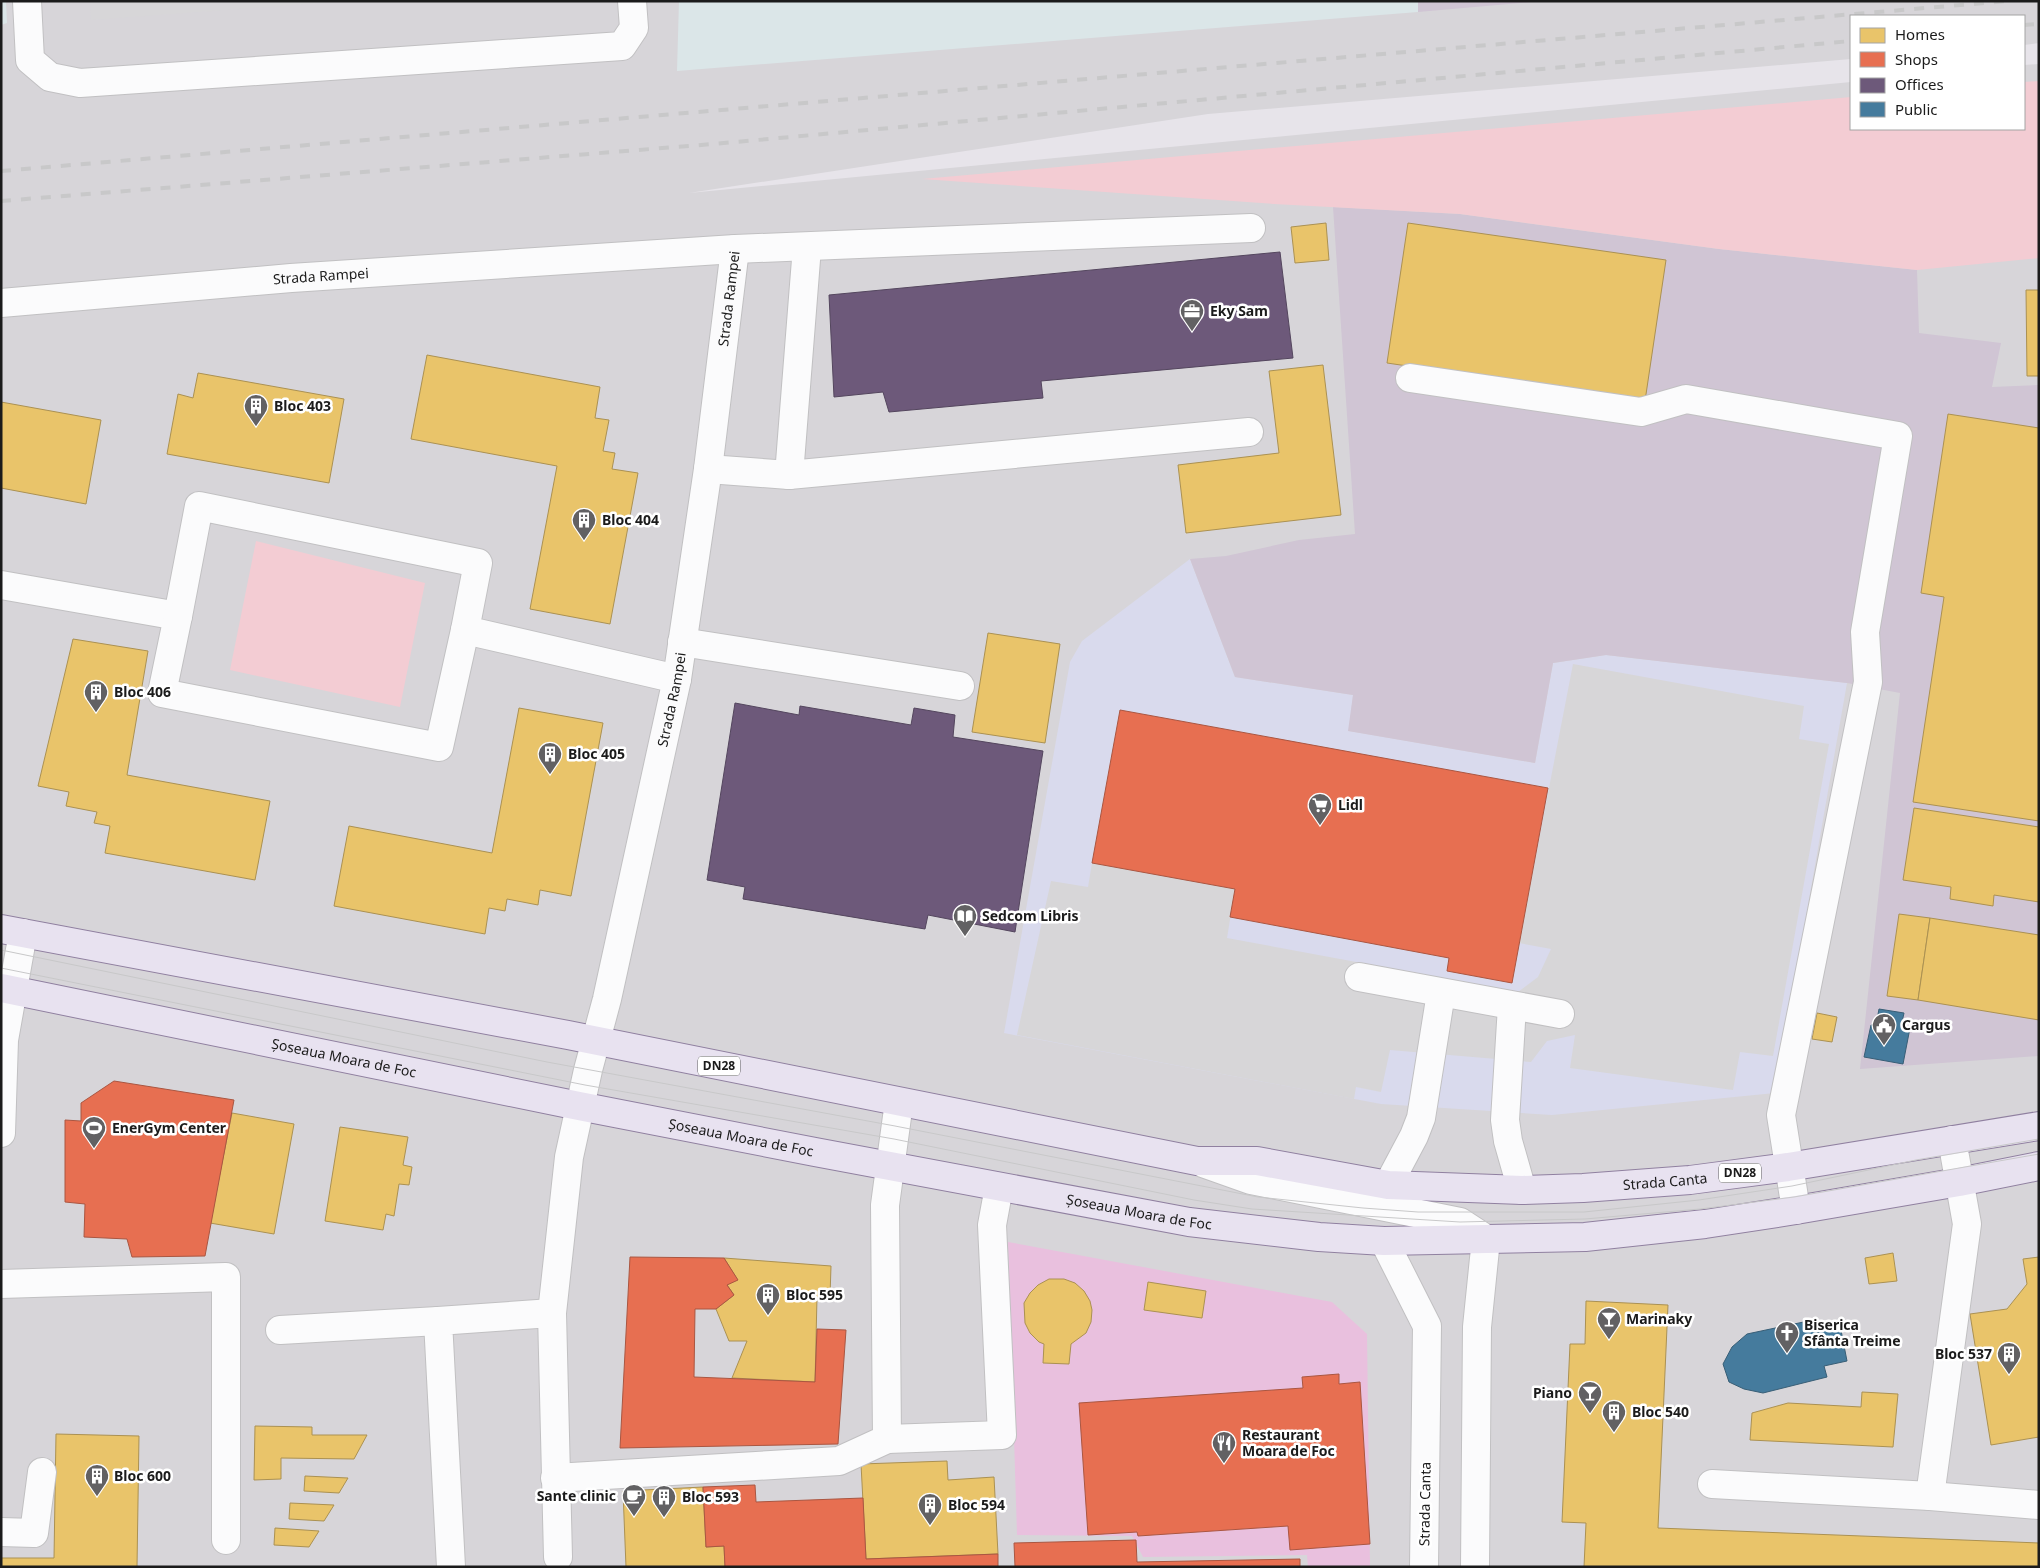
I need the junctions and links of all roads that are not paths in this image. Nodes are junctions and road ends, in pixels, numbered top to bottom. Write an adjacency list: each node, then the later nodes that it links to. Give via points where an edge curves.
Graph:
1 (27, 1): 2 (street, via 30,60 50,78 80,83 622,46 634,28)
2 (632, 1)
3 (1251, 228): 4 (street)
4 (808, 247): 5 (street); 10 (street)
5 (735, 249): 6 (street, Strada Rampei, via 291,278); 9 (street, Strada Rampei)
6 (1, 304)
7 (1410, 378): 32 (street, via 1641,412 1686,399 1898,436 1865,632 1868,682 1781,1115)
8 (1248, 432): 10 (street)
9 (708, 469): 10 (street); 14 (street, Strada Rampei)
10 (789, 475)
11 (1, 584): 12 (street)
12 (178, 616): 13 (street, via 199,506 478,562); 13 (street, via 162,693 439,747)
13 (465, 630): 15 (street)
14 (682, 642): 15 (street, Strada Rampei); 16 (street)
15 (677, 679): 23 (street, Strada Rampei)
16 (960, 686)
17 (12, 931): 19 (street); 23 (main road, DN28)
18 (1359, 977): 20 (street)
19 (7, 989): 25 (main road, Șoseaua Moara de Foc); 27 (street)
20 (1441, 993): 21 (street); 34 (street, via 1421,1118)
21 (1512, 1006): 22 (street); 36 (street, via 1505,1120)
22 (1560, 1014)
23 (596, 1041): 24 (main road, DN28); 25 (street, Strada Rampei)
24 (899, 1102): 29 (main road, DN28); 30 (street)
25 (580, 1106): 30 (main road, Șoseaua Moara de Foc); 41 (street, Strada Rampei, via 569,1157)
26 (2039, 1126): 28 (main road, Strada Canta / DN28)
27 (1, 1133)
28 (1952, 1140): 32 (main road, Strada Canta / DN28); 33 (street)
29 (1197, 1160): 34 (main road, DN28, via 1257,1162); 38 (street, via 1251,1180 1460,1222)
30 (890, 1165): 35 (main road, Șoseaua Moara de Foc); 44 (street, via 885,1205)
31 (2039, 1166): 33 (main road)
32 (1788, 1167): 36 (main road, Strada Canta / DN28, via 1690,1180); 37 (street)
33 (1959, 1182): 37 (main road); 48 (street, via 1967,1224)
34 (1388, 1185): 36 (main road, Strada Canta / DN28)
35 (999, 1187): 39 (main road, Șoseaua Moara de Foc, via 1189,1222); 44 (street, via 992,1225 1002,1435)
36 (1522, 1190)
37 (1796, 1210): 38 (main road, via 1586,1237)
38 (1486, 1239): 39 (main road, Șoseaua Moara de Foc); 55 (street, via 1477,1327)
39 (1384, 1241): 54 (street, Strada Canta, via 1427,1326)
40 (1, 1284): 51 (street, via 226,1277)
41 (552, 1313): 42 (street); 46 (street, Strada Rampei)
42 (438, 1321): 43 (street); 53 (street)
43 (280, 1330)
44 (887, 1439): 46 (street, via 838,1461)
45 (42, 1472): 50 (street, via 34,1533)
46 (555, 1478): 52 (street, Strada Rampei)
47 (1712, 1484): 48 (street)
48 (1930, 1496): 49 (street)
49 (2039, 1505)
50 (1, 1532)
51 (226, 1540)
52 (558, 1557)
53 (451, 1567)
54 (1424, 1567)
55 (1475, 1567)

